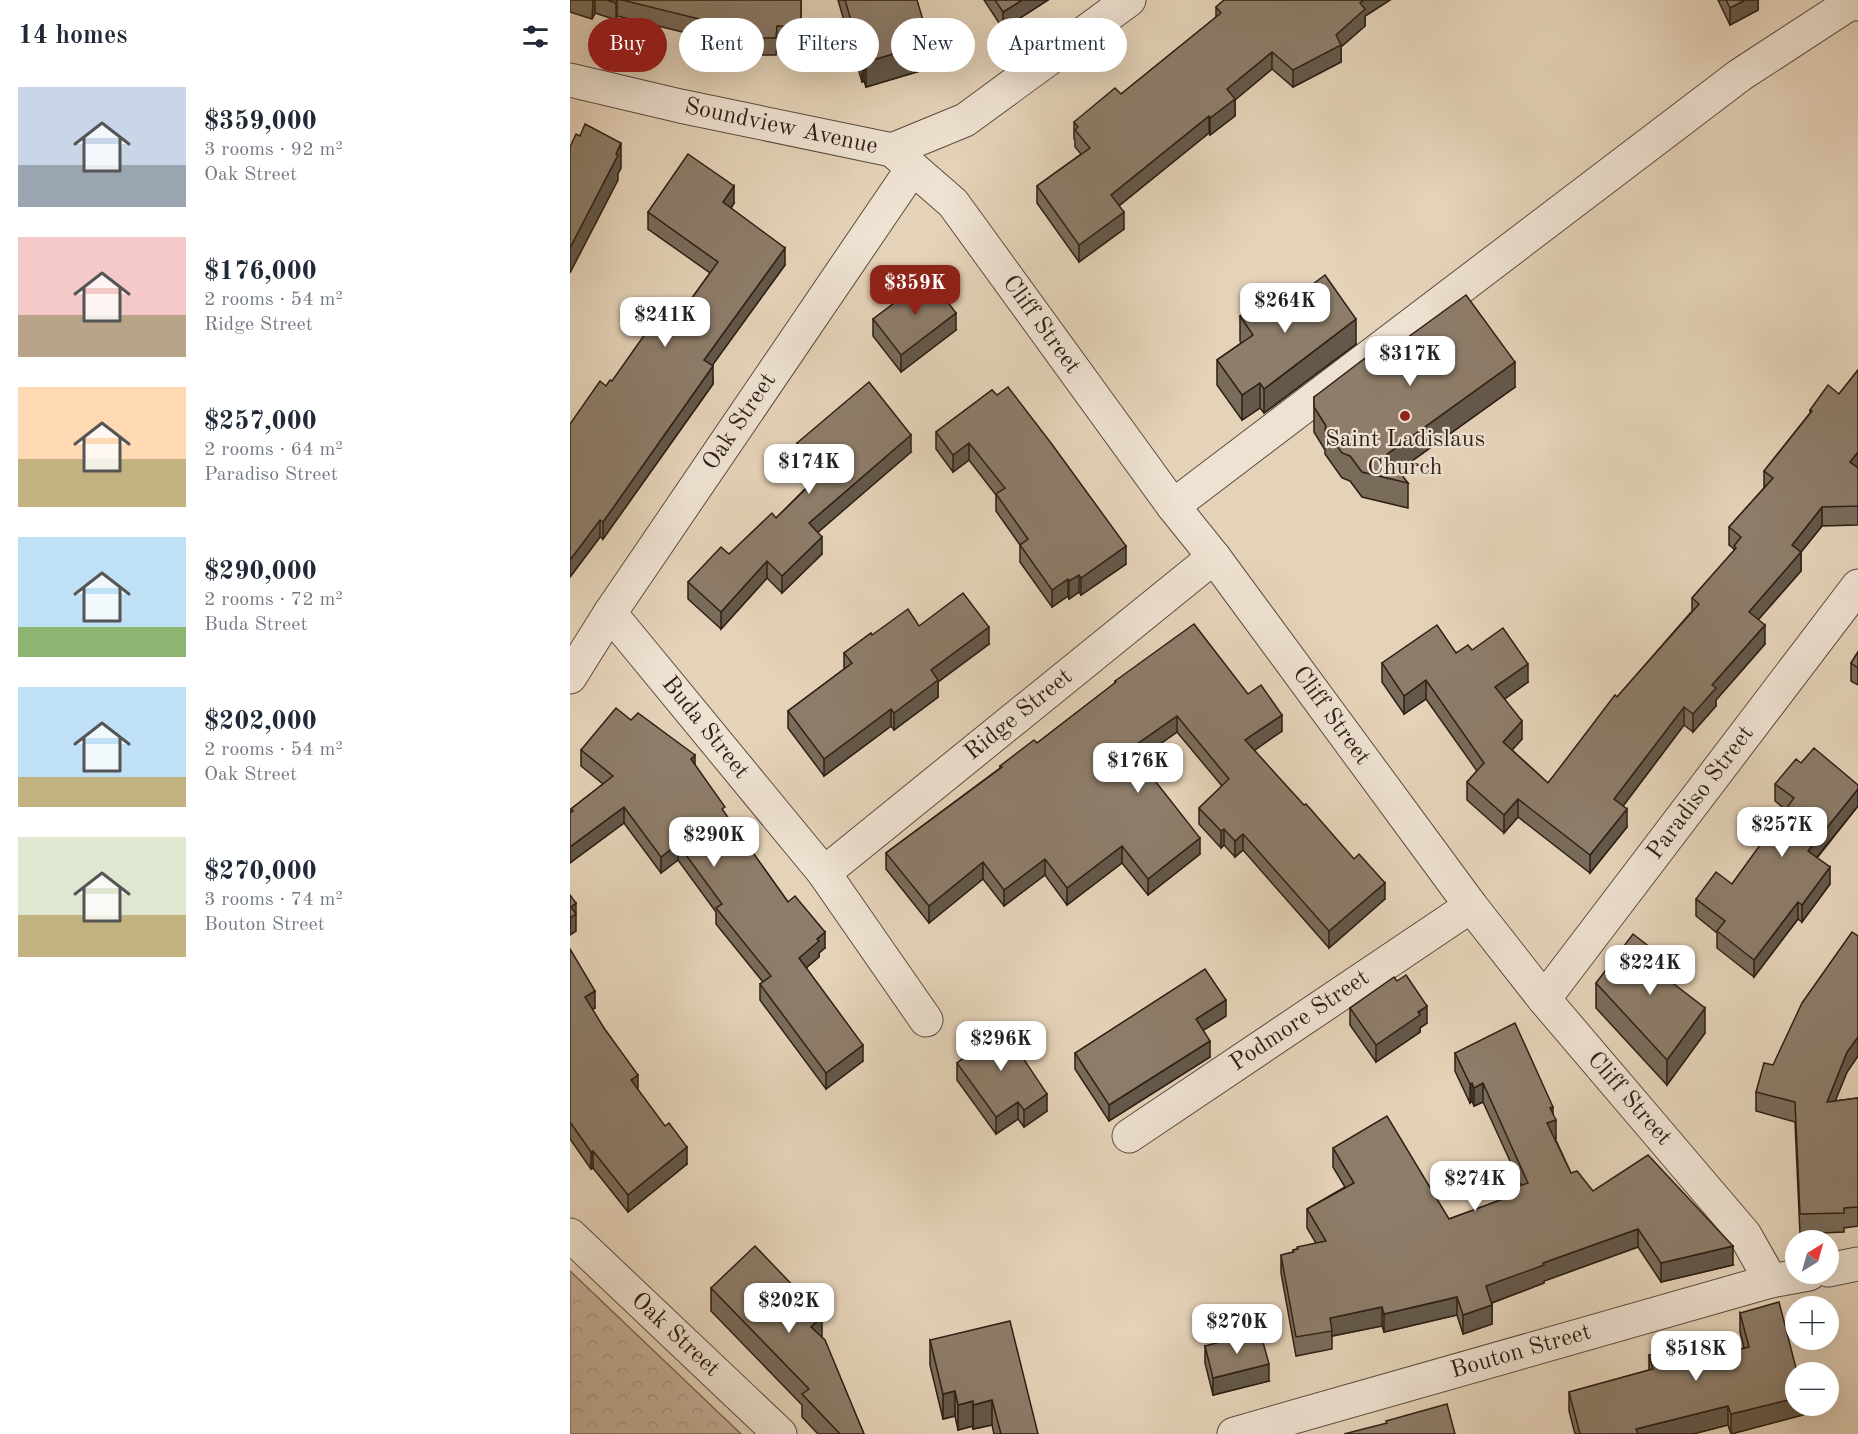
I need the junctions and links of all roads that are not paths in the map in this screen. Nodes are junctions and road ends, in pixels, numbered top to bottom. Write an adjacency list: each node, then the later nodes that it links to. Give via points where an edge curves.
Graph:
1 (1129, 0): 4 (street, Soundview Avenue, via 965,120)
2 (1858, 4): 5 (street, via 1849,4 1740,75)
3 (570, 80): 4 (street, Soundview Avenue)
4 (902, 160): 5 (street, Cliff Street, via 953,203); 8 (street, Oak Street)
5 (1173, 506): 6 (street, Cliff Street)
6 (1214, 558): 10 (street, Ridge Street); 11 (street, Cliff Street)
7 (1858, 586): 12 (street, Paradiso Street)
8 (610, 613): 9 (street, Oak Street); 10 (street, Buda Street)
9 (570, 677)
10 (824, 873): 13 (street, Buda Street)
11 (1471, 906): 12 (street, Cliff Street); 14 (street, Podmore Street)
12 (1544, 999): 19 (street, Cliff Street, via 1745,1235)
13 (926, 1020)
14 (1129, 1136)
15 (570, 1235): 20 (street, Oak Street)
16 (1858, 1264): 17 (street)
17 (1839, 1268)
18 (1785, 1278): 19 (street, Bouton Street)
19 (1771, 1281): 21 (street, Bouton Street)
20 (780, 1434)
21 (1234, 1434)

